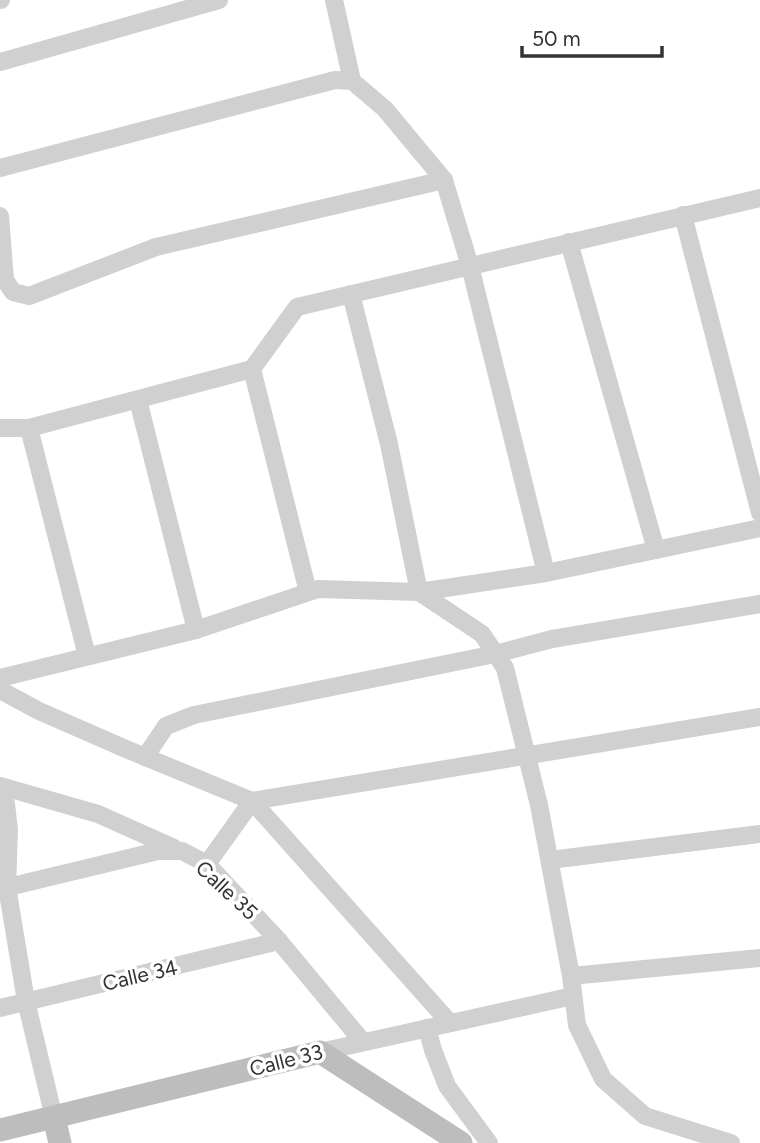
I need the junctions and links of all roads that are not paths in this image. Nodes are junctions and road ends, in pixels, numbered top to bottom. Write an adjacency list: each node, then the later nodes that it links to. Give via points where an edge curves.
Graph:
1 (219, 0): 3 (street)
2 (334, 0): 4 (street)
3 (0, 62)
4 (352, 81): 5 (street, via 335,80); 6 (street, via 386,109)
5 (0, 168)
6 (444, 180): 9 (street, via 156,247 29,296 13,292 5,280); 11 (street)
7 (760, 198): 8 (street)
8 (683, 215): 10 (street); 17 (street)
9 (0, 216)
10 (569, 242): 11 (street); 19 (street)
11 (470, 266): 12 (street); 20 (street)
12 (351, 294): 13 (street, via 297,307); 22 (street, via 389,444)
13 (252, 369): 14 (street); 21 (street)
14 (138, 400): 16 (street); 24 (street)
15 (0, 428): 16 (street)
16 (29, 428): 26 (street)
17 (760, 513)
18 (760, 528): 19 (street)
19 (656, 550): 20 (street)
20 (546, 573): 22 (street)
21 (308, 592): 22 (street); 24 (street)
22 (419, 592): 25 (street, via 482,634)
23 (760, 604): 25 (street, via 552,639)
24 (196, 630): 26 (street)
25 (495, 654): 30 (street, via 505,668); 31 (street, via 194,715 166,726)
26 (87, 656): 27 (street)
27 (0, 678)
28 (0, 690): 31 (street)
29 (760, 717): 30 (street)
30 (527, 756): 34 (street); 37 (street)
31 (145, 757): 34 (street)
32 (0, 786): 36 (street, via 98,814)
33 (0, 793): 39 (street, via 9,831)
34 (252, 801): 38 (street); 46 (street)
35 (760, 834): 37 (street)
36 (182, 851): 38 (street, Calle 35); 39 (street, Calle 35, via 158,851)
37 (550, 860): 42 (street)
38 (207, 864): 40 (street, Calle 35)
39 (4, 888): 44 (street)
40 (279, 941): 44 (street, Calle 34); 48 (street, Calle 35)
41 (760, 958): 42 (street)
42 (571, 976): 43 (street)
43 (573, 996): 46 (street, Calle 33); 55 (street, via 577,1025 603,1079 645,1116)
44 (26, 1001): 45 (street, Calle 34); 50 (street)
45 (0, 1008)
46 (450, 1023): 47 (street, Calle 33)
47 (427, 1028): 48 (street, Calle 33); 54 (street, via 447,1086)
48 (363, 1042): 49 (street, Calle 33)
49 (320, 1052): 50 (street, Calle 33); 53 (street)
50 (54, 1118): 51 (street, Calle 33); 52 (street)
51 (0, 1130)
52 (60, 1143)
53 (461, 1143)
54 (489, 1143)
55 (731, 1143)

